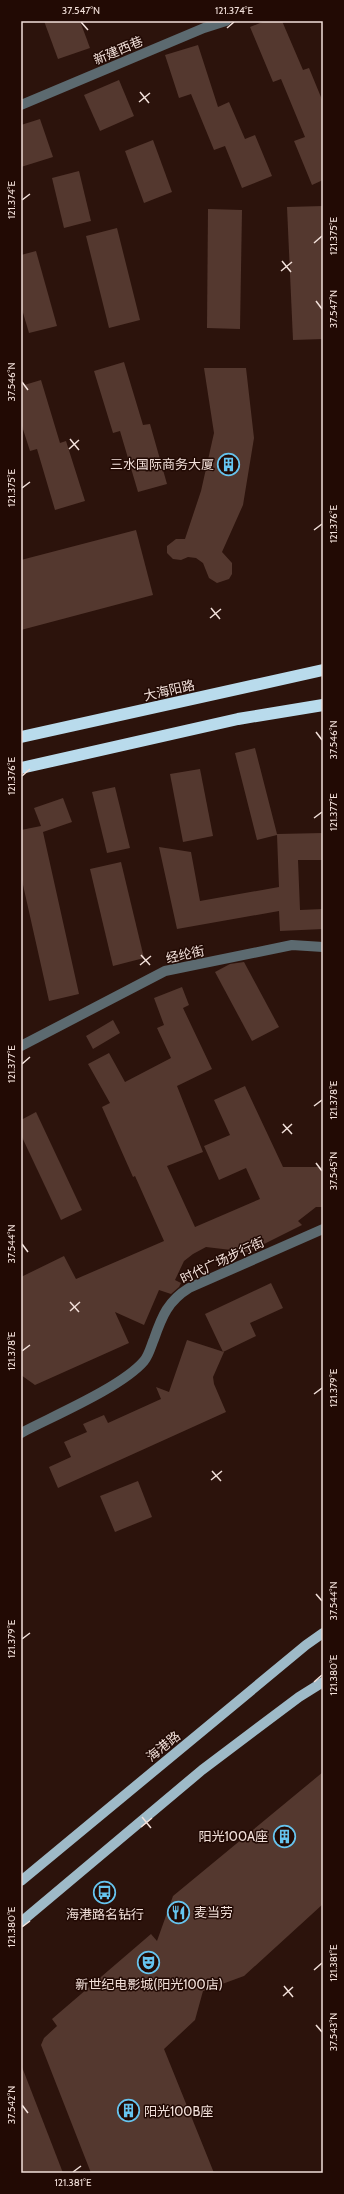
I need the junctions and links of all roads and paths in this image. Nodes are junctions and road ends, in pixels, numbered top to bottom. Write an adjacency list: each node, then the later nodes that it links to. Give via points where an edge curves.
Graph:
1 (226, 21): 2 (street, 新建西巷)
2 (21, 105)
3 (323, 670): 5 (highway, 大海阳路)
4 (323, 705): 6 (highway, via 238,719)
5 (21, 737)
6 (21, 768)
7 (323, 947): 8 (street, 经纶街, via 292,945 165,971)
8 (21, 1046)
9 (323, 1229): 10 (street, 时代广场步行街, via 176,1296 168,1305 146,1360 135,1370 106,1389)
10 (21, 1433)
11 (323, 1634): 13 (main road, 海港路, via 171,1755)
12 (323, 1682): 14 (main road, via 202,1770)
13 (21, 1881)
14 (21, 1922)

